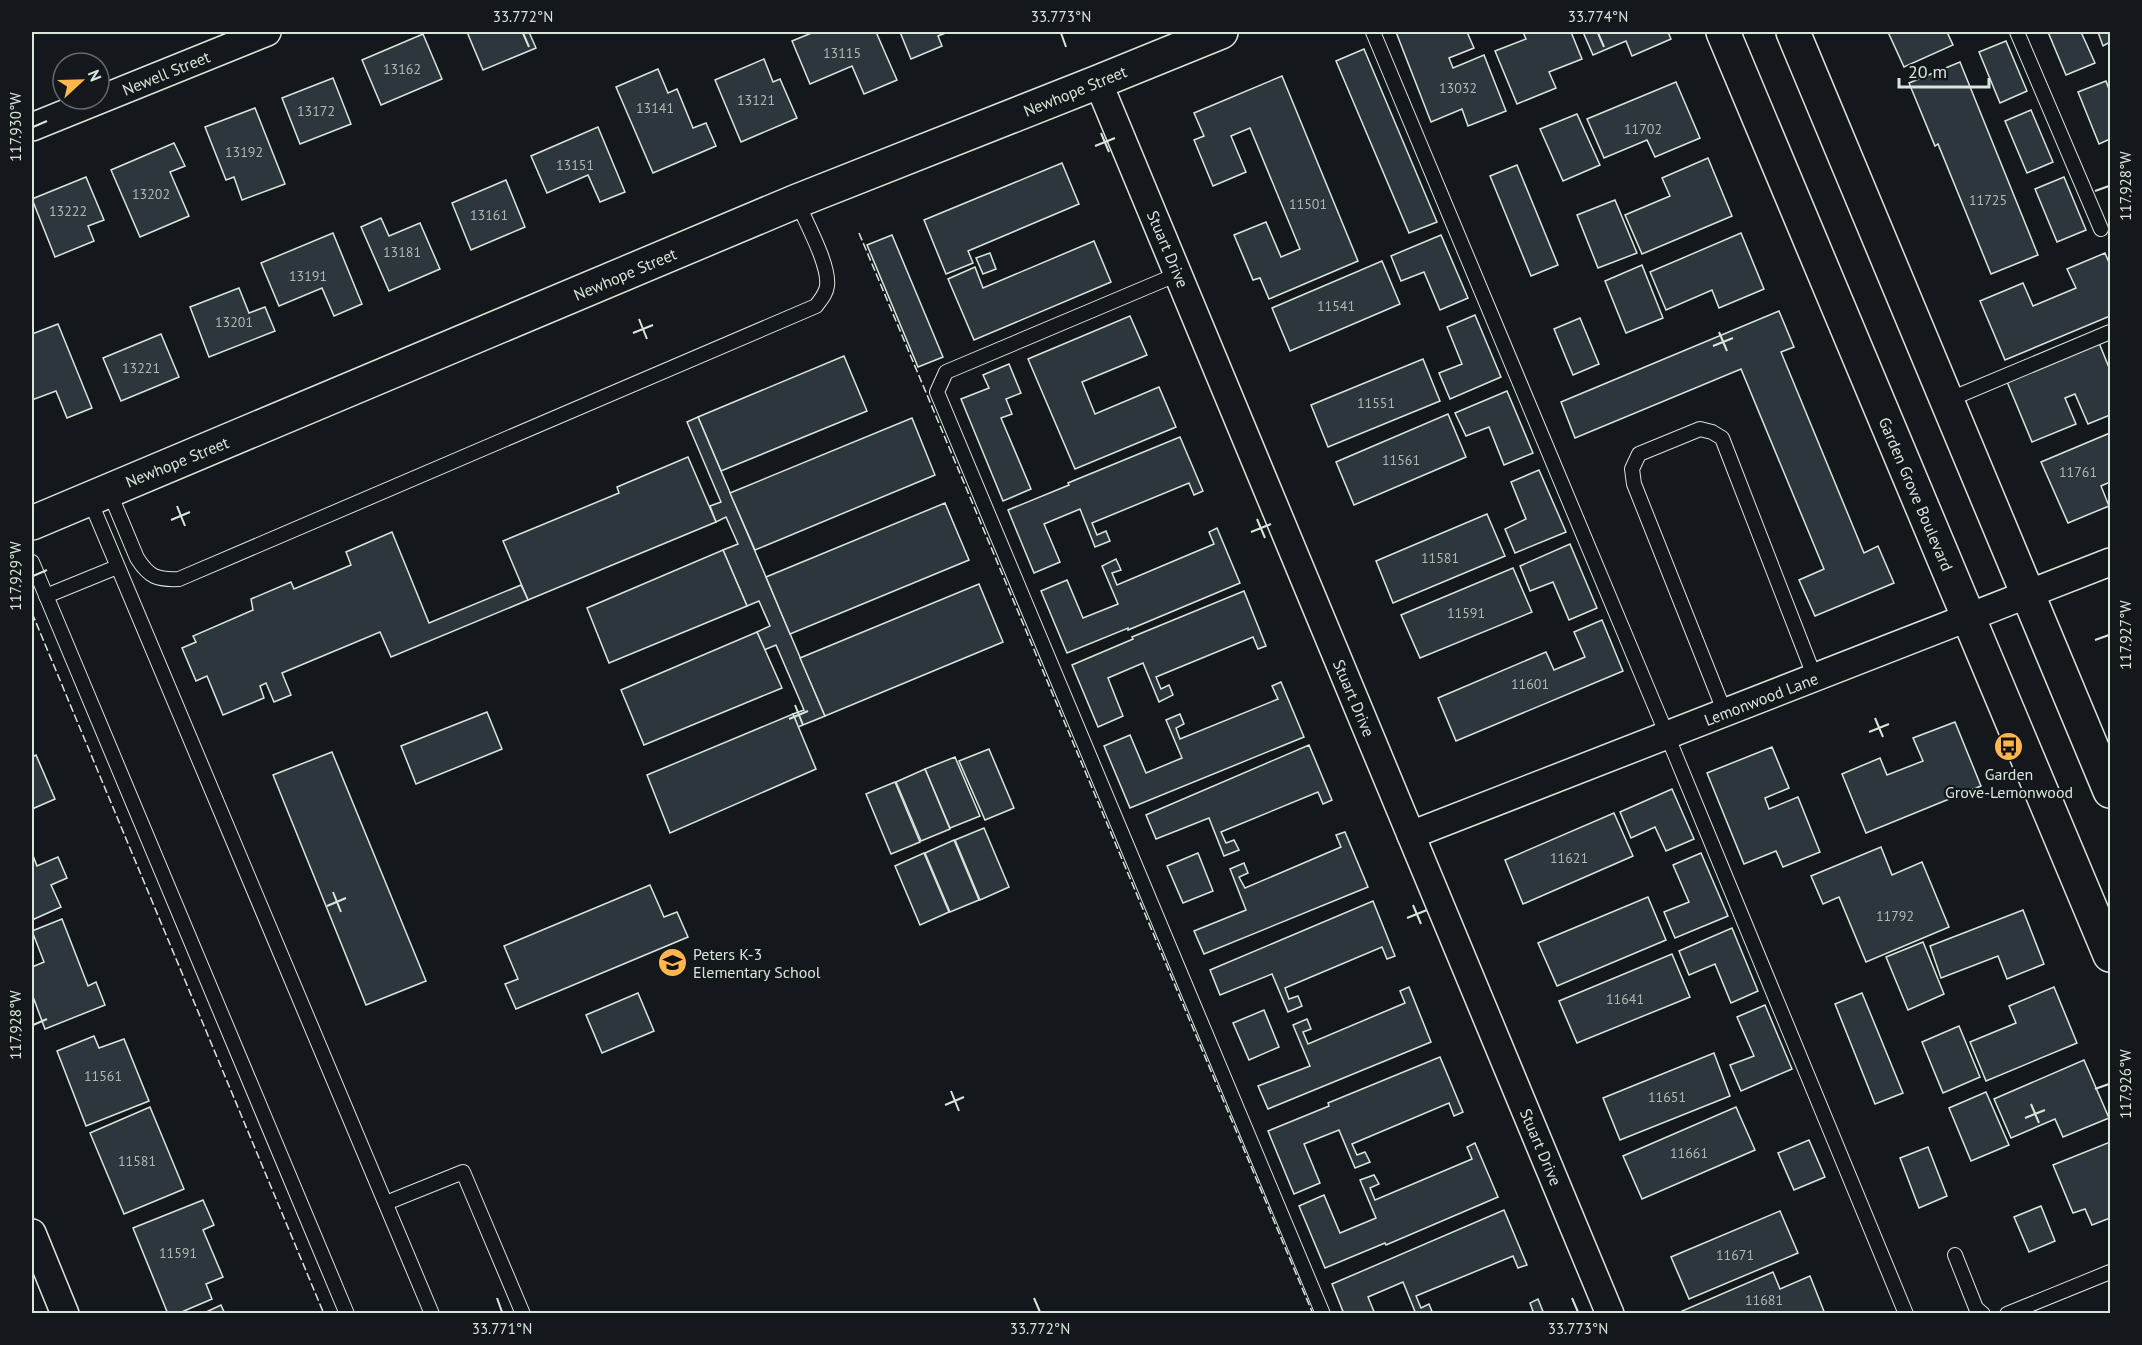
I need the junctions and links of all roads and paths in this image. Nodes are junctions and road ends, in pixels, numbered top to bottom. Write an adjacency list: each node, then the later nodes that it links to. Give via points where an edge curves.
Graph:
1 (267, 32): 8 (street, Newell Street)
2 (1221, 32): 7 (main road, Newhope Street)
3 (1373, 32): 24 (lane)
4 (1723, 32): 21 (main road, Garden Grove Boulevard)
5 (1793, 32): 13 (main road)
6 (2017, 32): 10 (lane)
7 (1098, 82): 9 (main road, Newhope Street); 11 (street, Stuart Drive)
8 (32, 127)
9 (797, 201): 14 (main road, Newhope Street); 14 (lane, via 827,277 824,296 816,306 179,579 153,577 143,568)
10 (2101, 229)
11 (1178, 274): 26 (street, Stuart Drive); 36 (lane, via 946,372 937,392)
12 (2110, 332): 13 (lane)
13 (1948, 400): 19 (main road)
14 (99, 494): 15 (main road, Newhope Street); 18 (lane)
15 (32, 523)
16 (32, 562): 20 (lane)
17 (2110, 562): 19 (street, Lemonwood Lane)
18 (117, 567): 20 (lane); 28 (lane)
19 (2028, 595): 21 (street, Lemonwood Lane); 25 (main road)
20 (46, 596): 33 (lane)
21 (1968, 618): 22 (street, Lemonwood Lane); 27 (main road, Garden Grove Boulevard)
22 (1815, 678): 23 (street, Lemonwood Lane); 23 (lane, via 1722,438 1700,429 1639,454 1632,469)
23 (1725, 713): 24 (street, Lemonwood Lane)
24 (1668, 735): 26 (street, Lemonwood Lane); 38 (lane)
25 (2110, 791)
26 (1411, 835): 37 (street, Stuart Drive)
27 (2110, 955)
28 (386, 1203): 34 (lane); 35 (lane, via 463,1172)
29 (32, 1233): 32 (street)
30 (1955, 1255): 39 (lane, via 1976,1308)
31 (2110, 1272): 40 (lane)
32 (65, 1314)
33 (347, 1314)
34 (432, 1314)
35 (523, 1314)
36 (1323, 1314)
37 (1610, 1314)
38 (1906, 1314)
39 (1983, 1314)
40 (2007, 1314)

